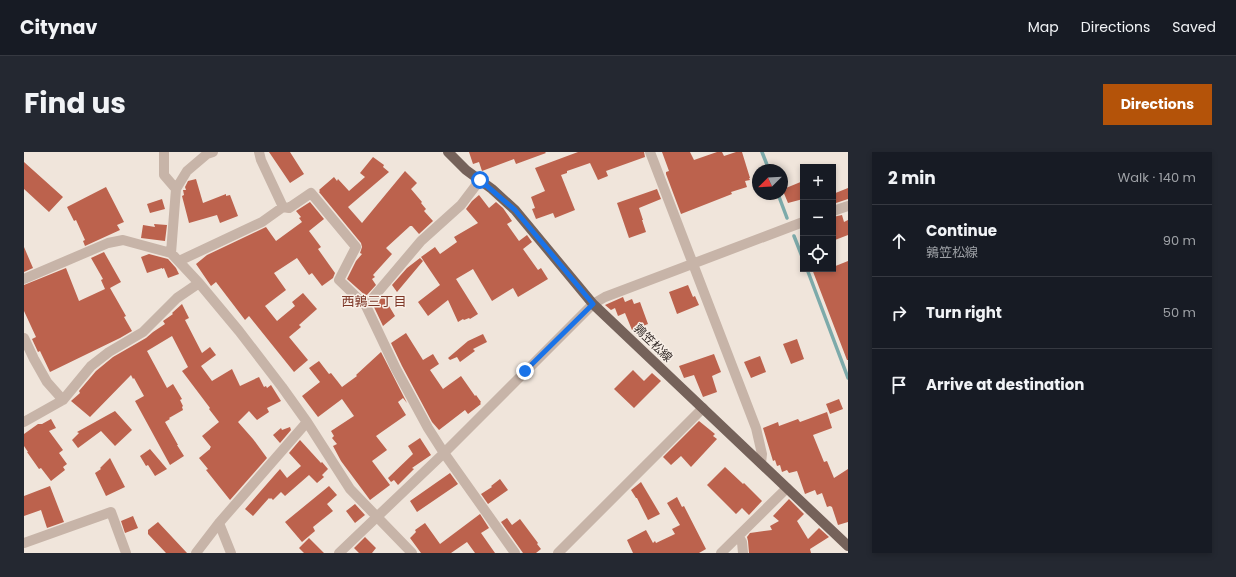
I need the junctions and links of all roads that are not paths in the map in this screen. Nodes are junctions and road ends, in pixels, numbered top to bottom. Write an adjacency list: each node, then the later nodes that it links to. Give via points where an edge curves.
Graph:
1 (164, 152): 7 (street, via 164,176)
2 (213, 152): 7 (street, via 187,171)
3 (259, 152): 9 (street)
4 (448, 152): 6 (main road, 鶉笠松線)
5 (650, 152): 14 (street)
6 (480, 180): 17 (main road, 鶉笠松線, via 515,210); 18 (street, via 461,205 421,240)
7 (176, 189): 12 (street)
8 (848, 206): 10 (street)
9 (283, 207): 13 (street, via 262,222); 18 (street, via 289,208 311,193 356,248 339,280)
10 (836, 210)
11 (800, 223): 14 (street)
12 (171, 253): 13 (street); 15 (street, via 122,240 108,243)
13 (179, 261): 16 (street)
14 (693, 264): 17 (street, via 605,297); 25 (street, via 756,428 762,454)
15 (24, 279)
16 (199, 283): 20 (street, via 177,298 143,332 91,366); 23 (street, via 239,331)
17 (593, 304): 21 (main road, 鶉笠松線); 24 (street)
18 (366, 306): 24 (street, via 396,369)
19 (24, 338): 20 (street, via 47,382)
20 (63, 400): 22 (street)
21 (703, 408): 25 (main road, 鶉笠松線); 38 (street)
22 (24, 422)
23 (307, 422): 27 (street, via 350,489); 28 (street)
24 (444, 453): 27 (street); 37 (street)
25 (761, 463): 26 (main road, 鶉笠松線)
26 (788, 488): 29 (street); 31 (main road, 鶉笠松線)
27 (377, 517): 35 (street); 36 (street)
28 (219, 523): 33 (street); 34 (street)
29 (739, 537): 39 (street); 40 (street)
30 (24, 543): 32 (street, via 111,512)
31 (848, 546)
32 (126, 553)
33 (196, 553)
34 (231, 553)
35 (339, 553)
36 (412, 553)
37 (515, 553)
38 (558, 553)
39 (721, 553)
40 (743, 553)

